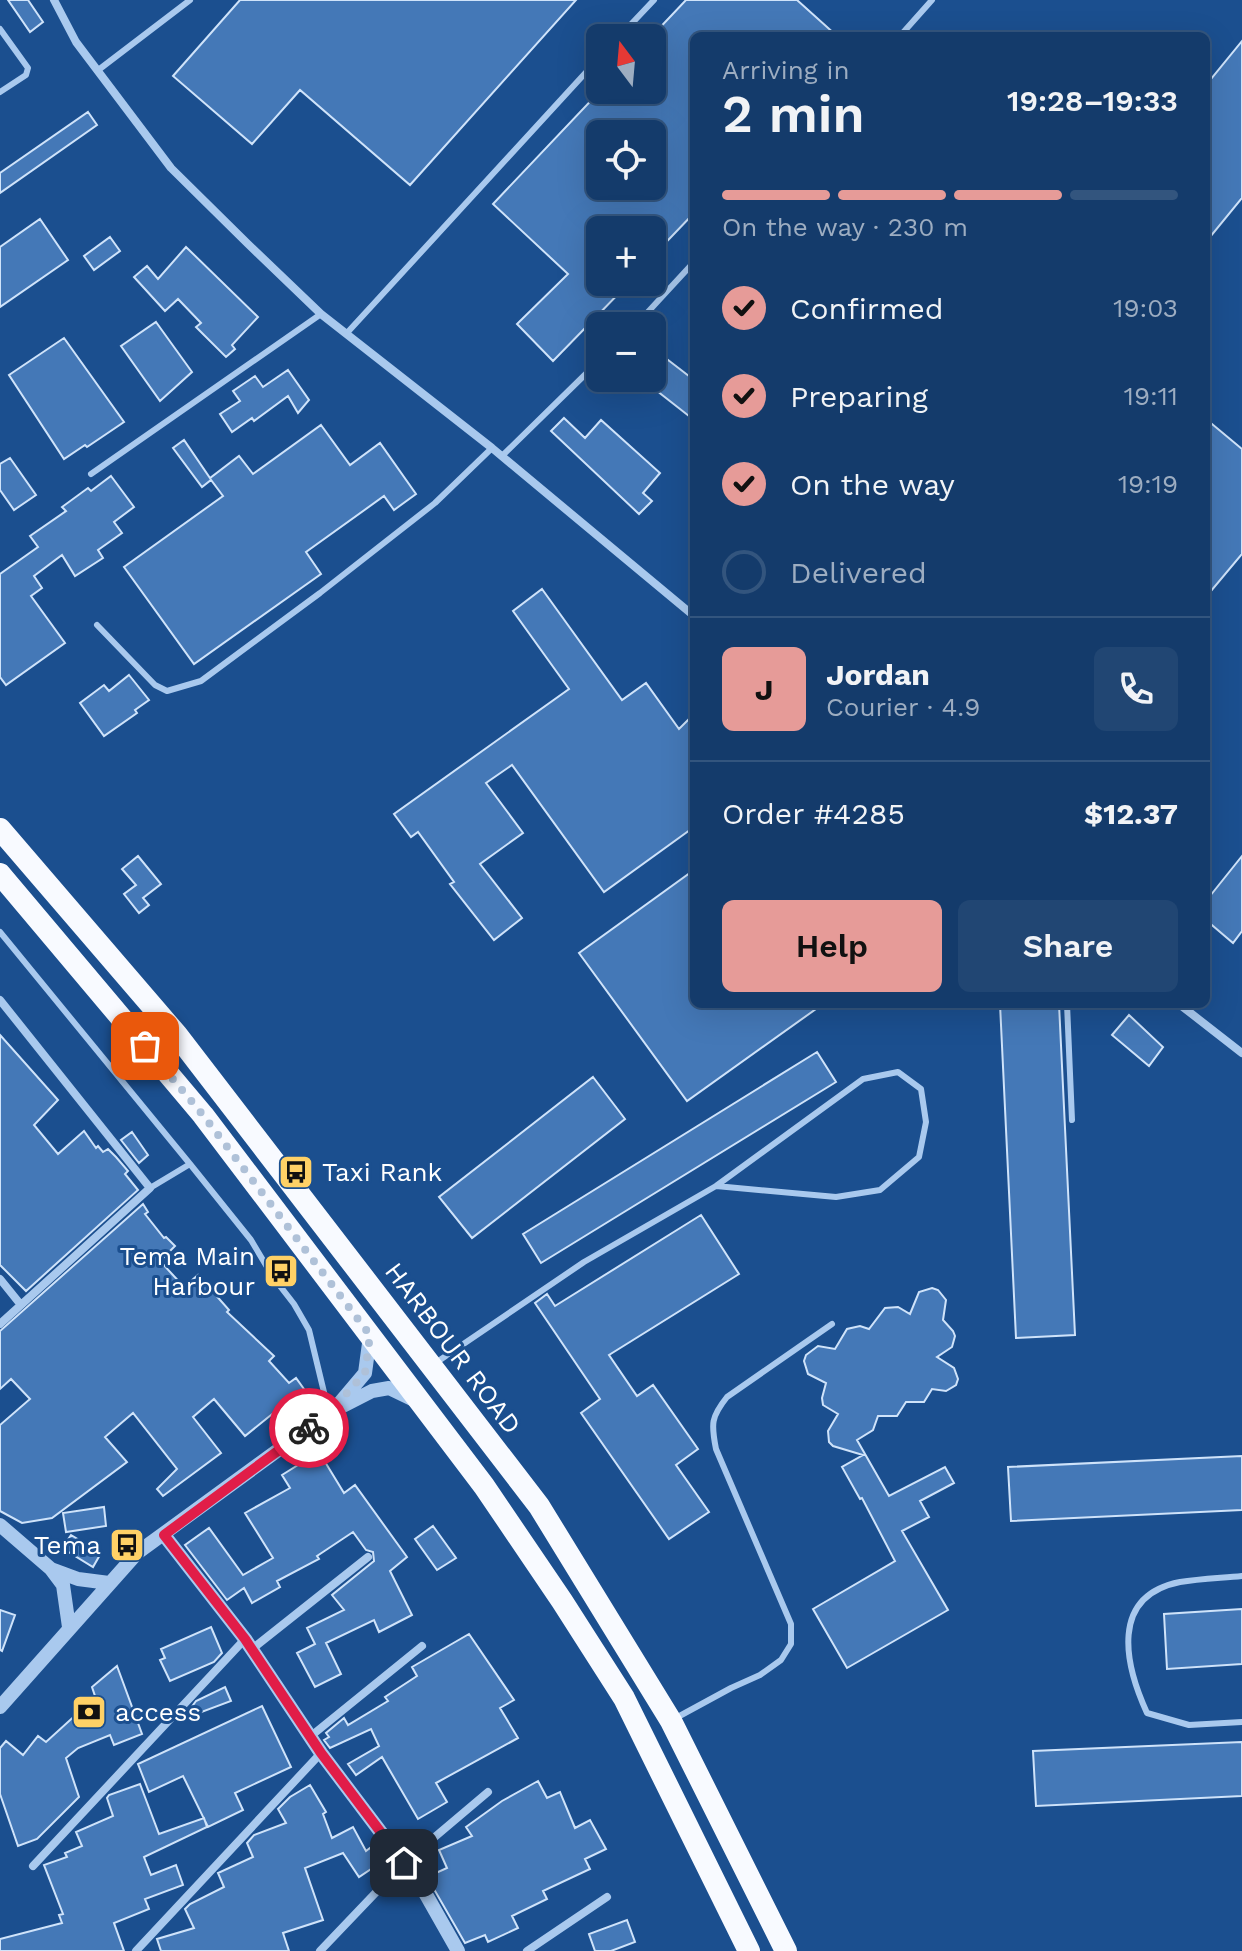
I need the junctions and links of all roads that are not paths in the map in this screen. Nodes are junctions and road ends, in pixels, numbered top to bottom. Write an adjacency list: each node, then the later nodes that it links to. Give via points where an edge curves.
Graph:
1 (54, 0): 8 (street)
2 (190, 0): 8 (lane)
3 (654, 0): 5 (lane)
4 (932, 0): 7 (lane)
5 (631, 24)
6 (0, 29): 10 (lane, via 28,68 26,75)
7 (904, 32)
8 (97, 71): 13 (street, via 171,168)
9 (586, 72): 14 (lane)
10 (0, 92)
11 (690, 266): 12 (lane)
12 (648, 312)
13 (321, 314): 14 (street); 18 (lane)
14 (346, 334): 16 (street)
15 (586, 374): 17 (lane)
16 (492, 448): 17 (street); 20 (lane, via 435,503 201,681 167,691 155,685)
17 (502, 456): 19 (street)
18 (91, 474)
19 (690, 608)
20 (97, 625)
21 (0, 829): 37 (highway, HARBOUR ROAD, via 177,1035)
22 (0, 874): 36 (highway, via 203,1115)
23 (0, 932): 29 (lane)
24 (0, 1000): 31 (street)
25 (1067, 1008): 28 (lane)
26 (1184, 1008): 27 (street)
27 (1242, 1053)
28 (1072, 1120)
29 (190, 1164): 31 (lane); 39 (lane, via 251,1240 309,1330)
30 (716, 1186): 30 (lane, via 863,1079 898,1072 921,1089 926,1122 919,1157 880,1190 836,1197); 37 (lane, via 584,1262)
31 (150, 1188): 33 (street)
32 (0, 1279): 33 (street)
33 (21, 1305): 34 (street)
34 (0, 1324)
35 (832, 1324): 50 (lane, via 727,1397 714,1413 716,1449 791,1624 791,1644 781,1660 760,1675)
36 (370, 1335): 38 (highway); 39 (street, via 365,1373)
37 (432, 1366): 50 (highway, HARBOUR ROAD, via 539,1506)
38 (422, 1404): 39 (street, via 389,1388); 62 (highway, via 484,1486 624,1698)
39 (329, 1413): 41 (street)
40 (0, 1525): 43 (street)
41 (164, 1535): 45 (street, via 137,1553); 47 (street)
42 (368, 1557): 47 (street)
43 (51, 1569): 45 (street); 46 (street, via 63,1585)
44 (1242, 1576): 51 (lane, via 1177,1583 1144,1598 1132,1618 1126,1646 1133,1683 1147,1713 1189,1725)
45 (109, 1583): 46 (street)
46 (69, 1627): 49 (street)
47 (249, 1644): 52 (street); 56 (street)
48 (422, 1646): 52 (street)
49 (0, 1707)
50 (671, 1721): 63 (highway, HARBOUR ROAD)
51 (1242, 1722)
52 (311, 1736): 53 (street)
53 (321, 1753): 55 (street); 58 (street)
54 (488, 1792): 55 (street)
55 (404, 1863): 59 (street); 60 (street)
56 (33, 1866)
57 (607, 1897): 61 (street)
58 (136, 1951)
59 (320, 1951)
60 (458, 1951)
61 (527, 1951)
62 (749, 1951)
63 (786, 1951)

